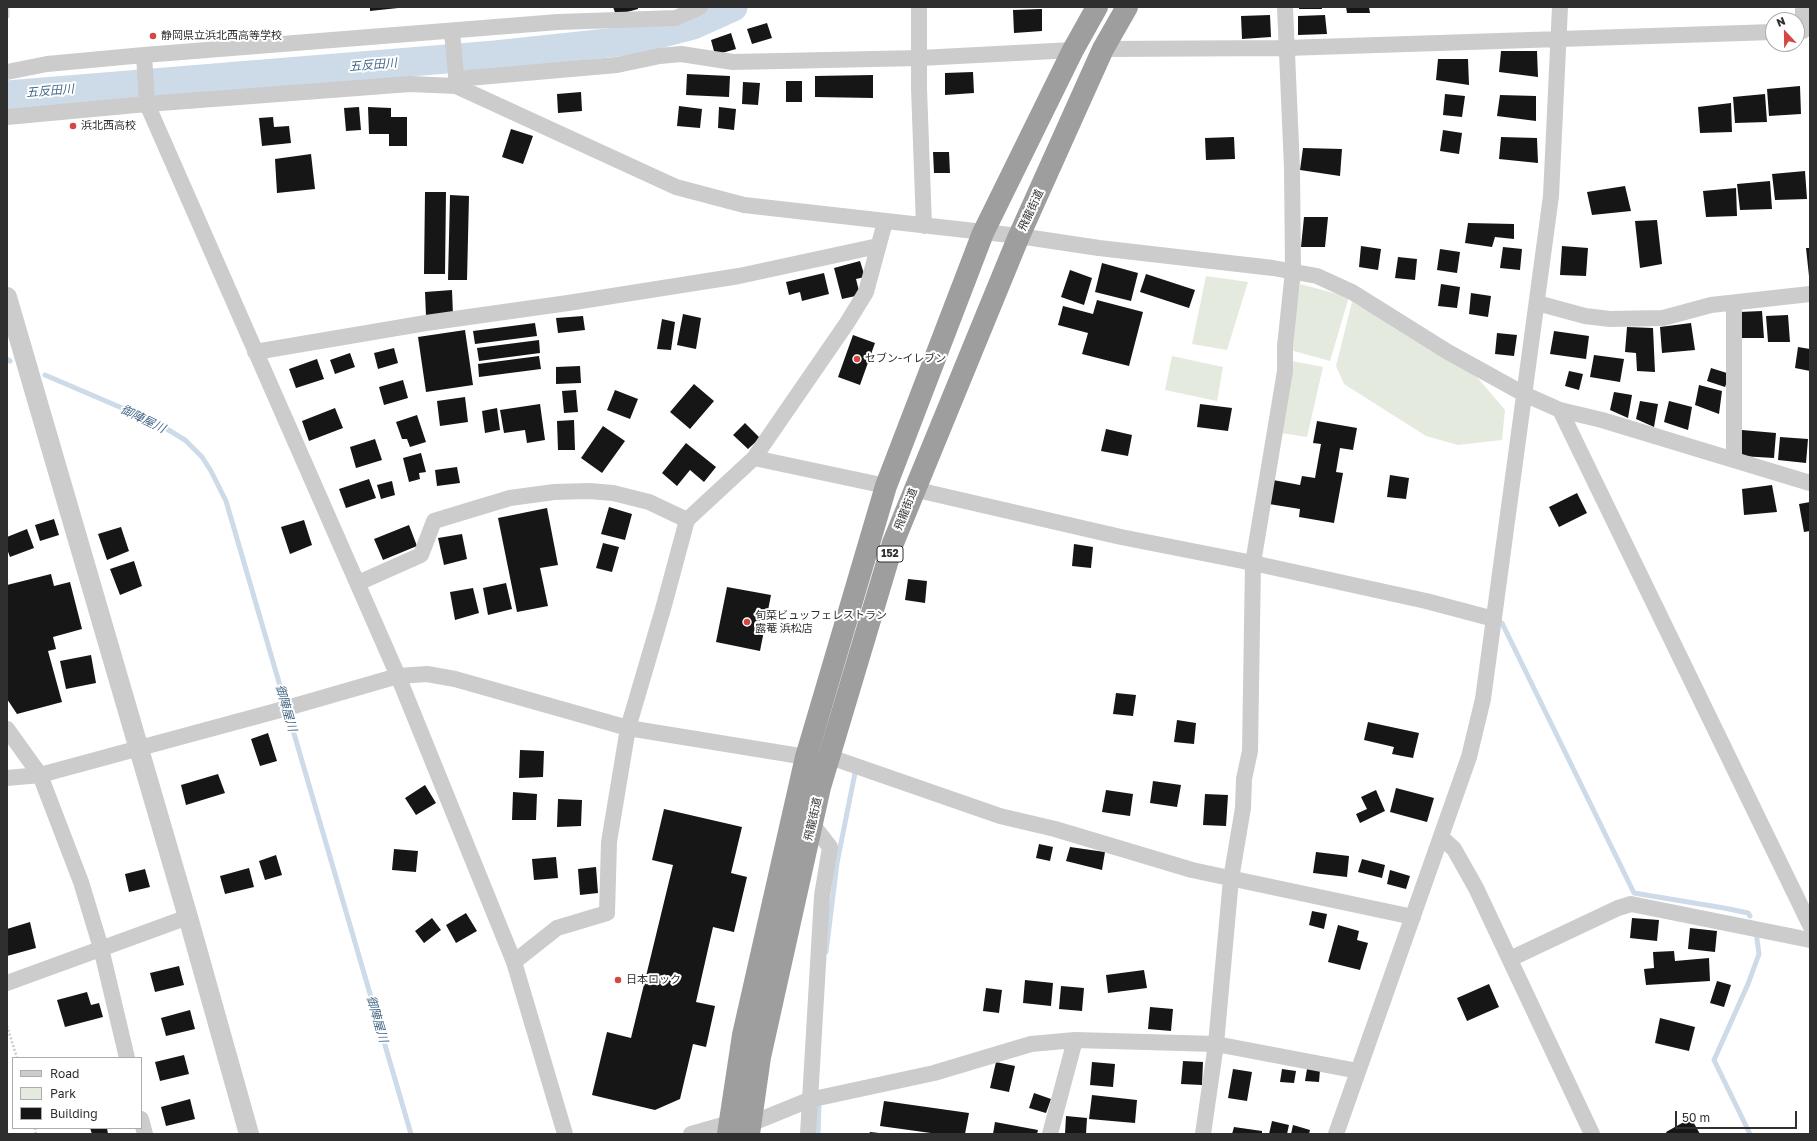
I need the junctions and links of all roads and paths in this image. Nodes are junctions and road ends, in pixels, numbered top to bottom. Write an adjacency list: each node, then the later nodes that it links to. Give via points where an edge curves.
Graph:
1 (700, 7): 7 (street, via 676,18)
2 (919, 7): 14 (street)
3 (1097, 7): 13 (highway, 飛龍街道 / 152)
4 (1127, 7): 12 (highway, 飛龍街道 / 152)
5 (1285, 7): 11 (street)
6 (1560, 7): 10 (street)
7 (556, 14): 9 (street)
8 (1765, 32): 10 (street)
9 (452, 38): 15 (street); 17 (street)
10 (1560, 40): 11 (street); 28 (street, via 1552,196)
11 (1286, 48): 12 (street); 25 (street, via 1292,168)
12 (1103, 49): 23 (highway, 飛龍街道 / 152)
13 (1073, 50): 14 (street); 22 (highway, 飛龍街道 / 152)
14 (920, 58): 17 (street, via 734,62 681,54 617,65); 21 (street)
15 (144, 61): 16 (street, via 46,64); 18 (street)
16 (7, 72)
17 (456, 80): 18 (street); 20 (street, via 676,186 744,205)
18 (147, 100): 19 (street); 30 (street)
19 (7, 117)
20 (885, 222): 21 (street); 24 (street)
21 (924, 226): 22 (street)
22 (983, 233): 23 (street); 36 (highway, 飛龍街道 / 152)
23 (1019, 236): 25 (street); 37 (highway, 飛龍街道 / 152)
24 (878, 246): 30 (street, via 739,276 426,323); 33 (street, via 866,292)
25 (1293, 271): 31 (street, via 1317,276 1352,292 1448,352); 39 (street, via 1285,371)
26 (1810, 294): 29 (street)
27 (7, 297): 45 (street)
28 (1537, 303): 29 (street, via 1585,316 1610,319 1663,318 1711,305); 31 (street)
29 (1734, 304): 34 (street)
30 (254, 352): 40 (street)
31 (1524, 394): 32 (street); 41 (street)
32 (1560, 410): 34 (street); 55 (street)
33 (754, 458): 36 (street); 38 (street)
34 (1734, 460): 35 (street)
35 (1810, 484)
36 (886, 486): 47 (highway, 飛龍街道 / 152)
37 (913, 489): 39 (street, via 1121,537); 46 (highway, 飛龍街道 / 152, via 893,543)
38 (687, 520): 40 (street, via 649,502 613,493 554,492 510,498 434,522 421,554); 43 (street)
39 (1252, 563): 41 (street, via 1426,601); 52 (street, via 1250,751)
40 (358, 583): 42 (street)
41 (1494, 619): 51 (street, via 1483,700 1469,757)
42 (398, 676): 43 (street, via 427,674 455,680); 45 (street); 59 (street)
43 (628, 728): 47 (street); 59 (street, via 609,842 607,913 557,928)
44 (7, 729): 48 (street)
45 (139, 748): 48 (street); 53 (street)
46 (830, 757): 50 (highway, 飛龍街道 / 152); 52 (street, via 1000,816)
47 (806, 758): 69 (highway, 飛龍街道 / 152, via 743,1035)
48 (40, 775): 49 (street); 57 (street, via 81,882)
49 (7, 778)
50 (812, 824): 67 (street, via 830,847 822,896); 69 (highway, 飛龍街道 / 152, via 760,1057)
51 (1441, 836): 54 (street); 58 (street, via 1454,849)
52 (1231, 879): 54 (street); 63 (street)
53 (188, 917): 57 (street); 71 (street)
54 (1413, 918): 66 (street)
55 (1810, 924)
56 (1810, 940): 58 (street, via 1631,904)
57 (101, 948): 60 (street); 65 (street)
58 (1510, 959): 78 (street)
59 (514, 962): 72 (street)
60 (7, 983)
61 (7, 1026): 64 (path)
62 (1075, 1040): 63 (street); 67 (street, via 1031,1044 934,1073); 75 (street)
63 (1216, 1044): 66 (street); 76 (street)
64 (17, 1057)
65 (127, 1057)
66 (1358, 1070): 77 (street)
67 (809, 1100): 69 (street); 74 (street)
68 (142, 1124): 70 (street)
69 (739, 1129): 73 (street)
70 (144, 1134)
71 (249, 1134)
72 (565, 1134)
73 (691, 1134)
74 (808, 1134)
75 (1050, 1134)
76 (1202, 1134)
77 (1336, 1134)
78 (1592, 1134)

